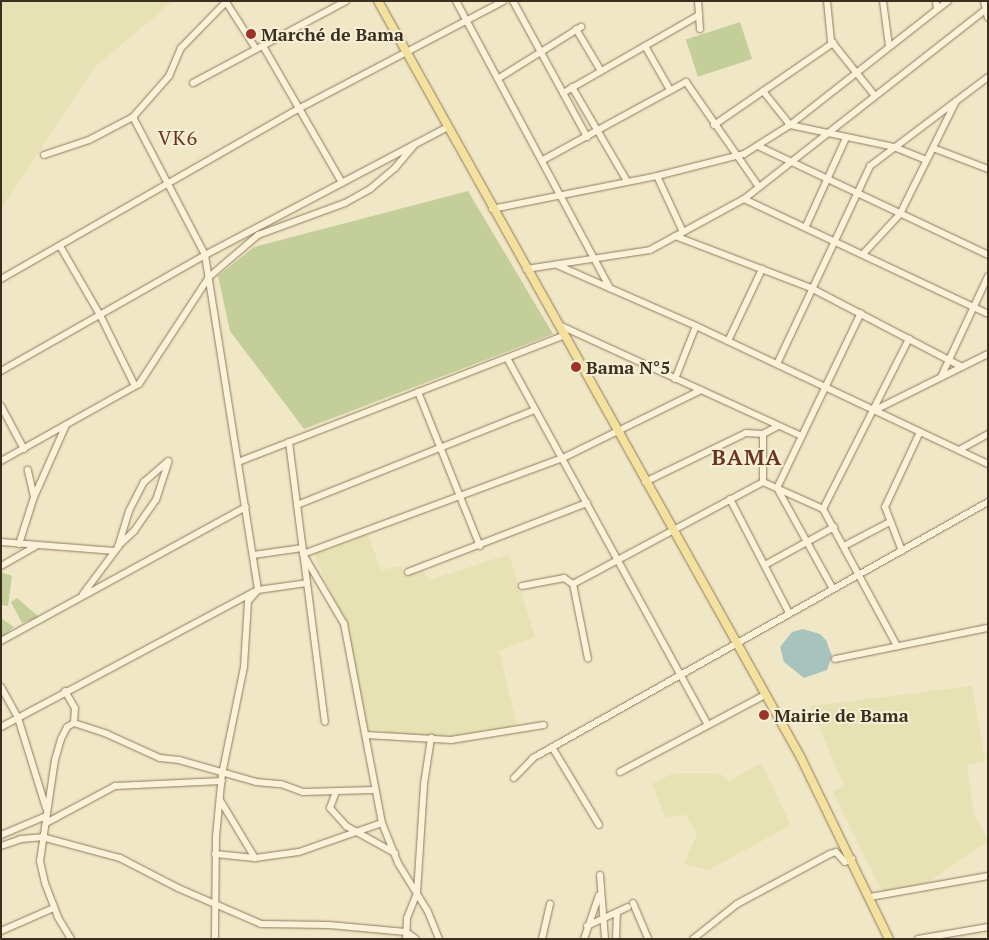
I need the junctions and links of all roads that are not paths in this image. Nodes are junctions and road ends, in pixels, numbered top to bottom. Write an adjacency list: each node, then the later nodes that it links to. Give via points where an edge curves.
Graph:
1 (346, 1): 20 (street)
2 (378, 1): 25 (main road)
3 (456, 1): 17 (street)
4 (504, 1): 17 (street)
5 (513, 1): 24 (street)
6 (698, 1): 15 (street)
7 (827, 1): 19 (street)
8 (883, 1): 22 (street)
9 (936, 1): 13 (street)
10 (948, 1): 13 (street)
11 (984, 1): 14 (street)
12 (227, 2): 23 (street); 38 (street, via 181,48 169,76)
13 (937, 9): 22 (street)
14 (987, 9): 16 (street); 35 (street)
15 (699, 15): 18 (street); 21 (street)
16 (988, 18)
17 (468, 21): 25 (street); 29 (street)
18 (700, 29)
19 (833, 43): 27 (street); 33 (street)
20 (263, 46): 23 (street); 37 (street)
21 (645, 46): 26 (street); 32 (street)
22 (889, 46): 27 (street)
23 (256, 50): 30 (street)
24 (541, 52): 26 (street, via 579,28); 29 (street); 34 (street)
25 (407, 53): 37 (street); 41 (main road)
26 (601, 71): 31 (street)
27 (856, 73): 35 (street); 40 (street)
28 (988, 77): 36 (street)
29 (499, 78): 52 (street)
30 (193, 83)
31 (572, 87): 34 (street); 42 (street)
32 (670, 90): 39 (street, via 686,82); 42 (street)
33 (763, 91): 39 (street); 40 (street)
34 (563, 93): 44 (street)
35 (875, 96): 43 (street)
36 (957, 100): 48 (street); 49 (street)
37 (300, 108): 59 (street); 60 (street)
38 (132, 117): 50 (street, via 89,140); 60 (street)
39 (714, 125): 51 (street)
40 (790, 125): 43 (street); 47 (street)
41 (448, 127): 46 (street); 65 (main road)
42 (597, 131): 44 (street); 58 (street)
43 (827, 134): 45 (street); 54 (street)
44 (587, 137): 52 (street)
45 (846, 138): 48 (street); 57 (street)
46 (415, 144): 59 (street); 80 (street, via 396,168 370,189 345,203 258,235)
47 (760, 147): 51 (street); 54 (street)
48 (894, 147): 53 (street); 62 (street, via 870,166)
49 (933, 148): 53 (street); 55 (street)
50 (44, 155)
51 (736, 157): 56 (street); 61 (street)
52 (543, 160): 63 (street)
53 (927, 160): 66 (street)
54 (791, 162): 57 (street); 61 (street)
55 (988, 169)
56 (657, 176): 58 (street); 68 (street)
57 (828, 180): 62 (street); 67 (street)
58 (627, 181): 63 (street)
59 (342, 183): 73 (street)
60 (168, 186): 71 (street); 73 (street)
61 (759, 187): 64 (street)
62 (856, 193): 66 (street); 70 (street)
63 (562, 194): 65 (street); 75 (street)
64 (744, 198): 67 (street); 68 (street)
65 (492, 209): 77 (main road)
66 (900, 214): 72 (street); 74 (street)
67 (806, 226): 70 (street)
68 (683, 232): 69 (street)
69 (675, 236): 75 (street, via 650,250); 78 (street)
70 (833, 240): 72 (street); 83 (street)
71 (60, 246): 81 (street); 87 (street)
72 (863, 254): 84 (street)
73 (205, 255): 80 (street); 87 (street)
74 (988, 255)
75 (594, 258): 76 (street); 82 (street)
76 (556, 264): 77 (street); 82 (street)
77 (526, 269): 88 (main road)
78 (762, 269): 83 (street); 92 (street)
79 (988, 276): 84 (street)
80 (209, 277): 101 (street); 121 (street)
81 (1, 279)
82 (610, 288): 89 (street)
83 (811, 288): 85 (street); 96 (street)
84 (973, 307): 86 (street); 95 (street)
85 (861, 313): 91 (street); 102 (street)
86 (988, 314)
87 (100, 315): 98 (street); 101 (street)
88 (559, 325): 90 (main road); 100 (street)
89 (696, 326): 92 (street); 100 (street)
90 (565, 335): 94 (street); 110 (main road)
91 (909, 339): 95 (street); 107 (street)
92 (728, 341): 96 (street)
93 (988, 354): 97 (street)
94 (507, 358): 104 (street); 106 (street)
95 (949, 360): 97 (street); 99 (street)
96 (777, 364): 102 (street)
97 (962, 367): 99 (street)
98 (1, 371)
99 (941, 377): 107 (street)
100 (675, 379): 103 (street)
101 (135, 386): 108 (street)
102 (826, 387): 107 (street); 114 (street)
103 (701, 390): 109 (street); 110 (street)
104 (418, 392): 115 (street); 117 (street)
105 (1, 406): 116 (street)
106 (535, 410): 117 (street); 119 (street)
107 (875, 410): 111 (street); 136 (street)
108 (66, 425): 116 (street); 124 (street)
109 (778, 426): 112 (street); 114 (street)
110 (617, 432): 119 (street); 126 (main road)
111 (920, 432): 118 (street); 137 (street, via 885,507)
112 (763, 434): 126 (street, via 746,433); 127 (street)
113 (988, 434): 118 (street)
114 (802, 436): 128 (street)
115 (289, 442): 121 (street); 134 (street)
116 (24, 449): 120 (street)
117 (441, 450): 129 (street); 134 (street)
118 (959, 450): 122 (street)
119 (563, 458): 129 (street); 133 (street)
120 (1, 461)
121 (238, 462): 135 (street)
122 (988, 464)
123 (28, 470): 125 (street)
124 (45, 476): 125 (street); 130 (street)
125 (32, 478): 130 (street)
126 (645, 482): 139 (main road)
127 (763, 482): 128 (street); 131 (street)
128 (777, 488): 136 (street); 141 (street)
129 (460, 496): 144 (street); 147 (street)
130 (34, 497): 142 (street)
131 (730, 499): 139 (street); 151 (street)
132 (988, 502): 148 (street)
133 (587, 503): 144 (street); 150 (street)
134 (297, 506): 147 (street)
135 (246, 507): 149 (street); 160 (street)
136 (823, 510): 138 (street)
137 (890, 522): 145 (street); 148 (street)
138 (834, 527): 141 (street); 145 (street)
139 (672, 529): 150 (street); 164 (main road)
140 (1, 542): 142 (street)
141 (806, 543): 151 (street); 158 (street)
142 (19, 544): 143 (street)
143 (38, 546): 146 (street); 152 (street)
144 (480, 546): 153 (street)
145 (844, 546): 154 (street)
146 (116, 549): 146 (street, via 134,531 156,500 168,461 144,482 129,511); 160 (street)
147 (303, 551): 149 (street); 155 (street); 178 (street, via 344,624)
148 (902, 551): 154 (street)
149 (253, 555): 159 (street)
150 (617, 559): 156 (street); 168 (street)
151 (764, 565): 161 (street)
152 (1, 566)
153 (408, 572)
154 (860, 575): 158 (street); 165 (street)
155 (307, 583): 159 (street); 173 (street)
156 (573, 584): 157 (street, via 564,578); 166 (street)
157 (522, 586)
158 (833, 589): 161 (street)
159 (258, 590): 170 (street); 182 (street, via 248,601 244,667)
160 (81, 597): 163 (street)
161 (789, 613): 164 (street)
162 (988, 628): 165 (street)
163 (1, 641)
164 (735, 643): 168 (street); 171 (main road)
165 (897, 646): 167 (street)
166 (588, 659)
167 (835, 659)
168 (680, 674): 175 (street); 180 (street)
169 (1, 687): 172 (street)
170 (65, 691): 172 (street); 174 (street, via 75,708)
171 (765, 694): 175 (street); 198 (main road)
172 (18, 718): 177 (street); 187 (street)
173 (325, 722)
174 (74, 723): 182 (street, via 160,758 179,760); 187 (street, via 67,727 61,739)
175 (706, 724): 181 (street)
176 (544, 725): 179 (street, via 480,736)
177 (1, 727)
178 (366, 735): 179 (street); 184 (street)
179 (431, 738): 202 (street, via 424,784)
180 (552, 748): 183 (street, via 533,758); 190 (street)
181 (620, 772)
182 (222, 777): 185 (street, via 281,784 302,792); 186 (street); 188 (street, via 115,786)
183 (514, 778)
184 (374, 790): 185 (street, via 358,788); 189 (street)
185 (336, 792): 191 (street, via 330,808 346,826)
186 (220, 800): 196 (street); 197 (street)
187 (46, 808): 188 (street)
188 (46, 819): 192 (street); 193 (street)
189 (382, 823): 191 (street); 195 (street)
190 (599, 825)
191 (356, 831): 195 (street); 197 (street, via 324,845 284,856)
192 (1, 835)
193 (42, 838): 194 (street, via 21,839); 204 (street, via 120,858); 206 (street, via 40,861)
194 (1, 846)
195 (395, 853): 202 (street)
196 (215, 854): 197 (street); 204 (street)
197 (255, 858)
198 (852, 859): 203 (main road); 222 (street, via 845,862 836,852 830,854 737,904)
199 (600, 876): 201 (street)
200 (988, 876): 203 (street)
201 (600, 892): 208 (street); 209 (street)
202 (417, 893): 212 (street); 217 (street)
203 (870, 897): 223 (main road)
204 (214, 904): 212 (street, via 261,924 300,923); 215 (street)
205 (550, 904): 218 (street)
206 (54, 908): 211 (street); 214 (street)
207 (618, 913): 208 (street); 220 (street); 221 (street, via 631,905)
208 (603, 919): 209 (street); 219 (street)
209 (587, 926): 213 (street)
210 (988, 928): 224 (street)
211 (1, 931)
212 (406, 936): 216 (street)
213 (583, 938)
214 (71, 939)
215 (215, 939)
216 (416, 939)
217 (439, 939)
218 (542, 939)
219 (605, 939)
220 (616, 939)
221 (648, 939)
222 (693, 939)
223 (889, 939)
224 (918, 939)

